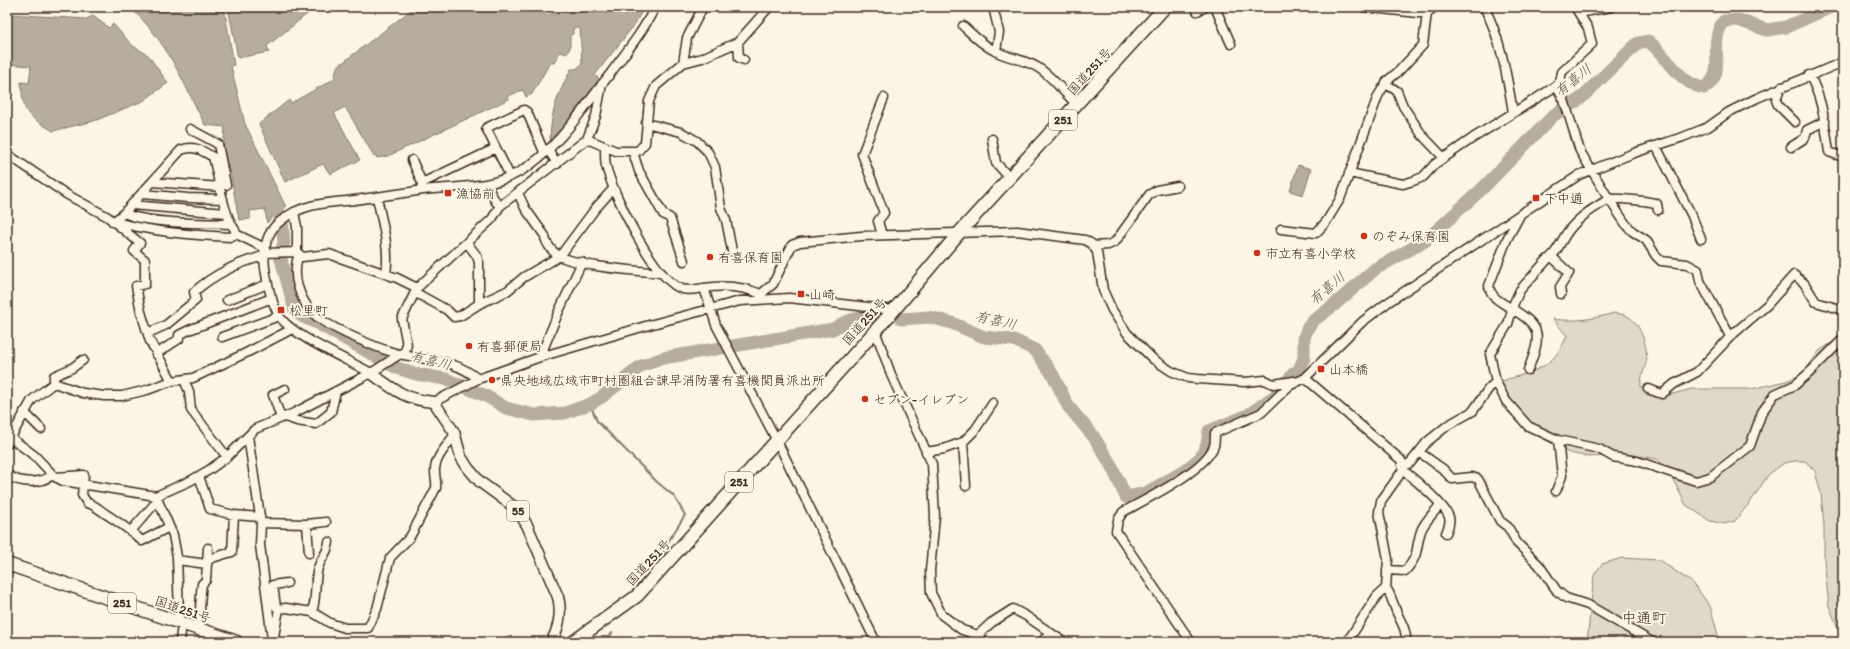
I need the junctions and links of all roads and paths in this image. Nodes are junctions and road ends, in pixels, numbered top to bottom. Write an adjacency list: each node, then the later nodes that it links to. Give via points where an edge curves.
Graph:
1 (656, 7): 23 (street, via 634,44)
2 (703, 7): 21 (street, via 687,38)
3 (769, 7): 16 (street)
4 (993, 7): 18 (street, via 999,32)
5 (1165, 7): 28 (highway, 国道251号 / 251)
6 (1206, 7): 13 (street)
7 (1214, 7): 17 (street)
8 (1367, 7): 14 (street)
9 (1434, 7): 14 (street)
10 (1484, 7): 29 (street, via 1492,21 1508,79)
11 (1611, 7): 12 (street)
12 (1577, 10): 25 (street, via 1588,28 1592,44 1562,72)
13 (1197, 11)
14 (1427, 13): 24 (street, via 1423,45)
15 (963, 26): 18 (street)
16 (738, 42): 19 (street, via 739,58); 21 (street, via 702,58)
17 (1231, 44)
18 (996, 52): 28 (street, via 1036,67 1059,84 1065,95)
19 (744, 60)
20 (1843, 62): 22 (street)
21 (683, 63): 32 (street, via 656,86 649,101)
22 (1809, 75): 26 (street); 30 (street, via 1814,83)
23 (602, 84): 34 (street, via 596,116); 40 (street, via 567,129)
24 (1386, 84): 44 (street, via 1397,91 1403,106 1422,135); 48 (street, via 1378,96)
25 (1556, 86): 29 (street); 47 (street, via 1564,100 1580,151)
26 (1781, 87): 31 (street, via 1776,100); 36 (street, via 1729,112 1708,126)
27 (884, 98): 73 (street, via 862,154 884,213 878,221)
28 (1078, 104): 50 (highway, 国道251号 / 251)
29 (1513, 112): 44 (street)
30 (1825, 121): 37 (street, via 1807,130 1805,138); 43 (street, via 1829,152)
31 (1795, 122)
32 (646, 123): 41 (street, via 645,143 638,151); 77 (street, via 681,132 697,141 708,152 715,167 721,208)
33 (190, 128): 71 (street, via 218,144)
34 (587, 139): 39 (street); 46 (street)
35 (992, 139): 50 (street, via 996,162)
36 (1656, 146): 47 (street); 74 (street)
37 (1791, 147)
38 (496, 148): 40 (street, via 486,128 524,110); 49 (street); 55 (street)
39 (605, 148): 41 (street); 56 (street, via 606,166)
40 (546, 151): 46 (street); 49 (street, via 521,171)
41 (633, 152): 82 (street, via 639,171 662,214 670,218)
42 (7, 154): 69 (street)
43 (1843, 157)
44 (1444, 158): 48 (street, via 1422,177 1403,184)
45 (412, 160): 55 (street)
46 (557, 164): 57 (street)
47 (1591, 170): 61 (street); 68 (street, via 1579,175)
48 (1349, 172): 70 (street, via 1340,199 1316,233)
49 (510, 176): 52 (street)
50 (1010, 178): 72 (highway, 国道251号 / 251)
51 (152, 182): 54 (street); 54 (street, via 181,150 189,147 197,148 212,157); 58 (street)
52 (486, 185): 55 (street); 63 (street)
53 (1178, 186): 76 (street, via 1157,190 1149,195 1115,242)
54 (221, 187): 60 (street)
55 (421, 187): 59 (street)
56 (613, 190): 80 (street, via 595,209); 84 (street)
57 (518, 193): 63 (street); 80 (street, via 551,248)
58 (142, 194): 60 (street); 62 (street)
59 (378, 197): 67 (street, via 314,205); 85 (street, via 387,245)
60 (223, 199): 66 (street)
61 (1609, 199): 64 (street, via 1653,201 1657,204); 81 (street, via 1580,218); 102 (street, via 1628,227 1646,240 1661,261 1687,264 1698,270 1700,281)
62 (131, 205): 65 (street); 66 (street)
63 (500, 206): 75 (street, via 492,220)
64 (1658, 210)
65 (124, 213): 69 (street); 71 (street)
66 (226, 213): 71 (street)
67 (292, 213): 78 (street, via 270,233); 79 (street, via 297,226)
68 (1519, 216): 94 (street, via 1489,286 1494,298); 111 (street, via 1387,303 1362,322)
69 (113, 222): 71 (street, via 150,231 182,234 230,237); 101 (street, via 140,243 134,251 145,260 145,284 136,286)
70 (1281, 229)
71 (234, 230): 78 (street)
72 (959, 233): 73 (street); 76 (street, via 1017,231 1076,237); 96 (highway, 国道251号 / 251)
73 (882, 235): 90 (street, via 828,238 792,245 773,284)
74 (1701, 239)
75 (467, 243): 88 (street); 93 (street, via 479,263)
76 (1093, 246): 111 (street, via 1097,252 1103,290 1112,310 1127,333 1153,359 1171,371 1188,378 1265,380 1273,384)
77 (732, 250)
78 (266, 251): 79 (street); 86 (street); 101 (street, via 201,286 194,292 196,300 166,324)
79 (295, 252): 85 (street, via 302,257 330,254); 106 (street, via 296,281 307,305 316,316 366,343)
80 (560, 256): 83 (street); 93 (street, via 524,277 507,291)
81 (1552, 257): 89 (street, via 1569,273 1560,287); 94 (street, via 1520,290)
82 (684, 261)
83 (582, 262): 84 (street); 107 (street)
84 (661, 273): 87 (street, via 684,290)
85 (386, 274): 88 (street)
86 (268, 284): 91 (street); 92 (street)
87 (704, 288): 90 (street, via 740,288); 95 (street)
88 (416, 291): 93 (street, via 454,317 471,311); 106 (street, via 402,319 407,345 405,351)
89 (1561, 294)
90 (761, 296): 95 (street); 96 (street)
91 (272, 298): 98 (street); 105 (street, via 189,330)
92 (227, 300)
93 (480, 304)
94 (1512, 308): 109 (street, via 1530,319 1538,330 1536,350); 115 (street, via 1508,324 1490,354)
95 (710, 309): 107 (street); 129 (street)
96 (894, 310): 100 (highway, 国道251号 / 251)
97 (1843, 310): 102 (street, via 1816,302 1804,283 1794,275 1767,305)
98 (279, 316): 99 (street); 103 (street)
99 (292, 329): 110 (street); 112 (street, via 230,361)
100 (875, 330): 129 (highway, 国道251号 / 251); 131 (street, via 892,377)
101 (148, 333): 105 (street)
102 (1730, 336): 118 (street, via 1697,372 1674,384 1662,394)
103 (222, 337)
104 (1843, 338): 128 (street, via 1809,373 1795,384 1775,394 1762,412 1750,446 1710,477 1696,481 1637,461 1613,457 1599,449)
105 (156, 354): 114 (street)
106 (398, 355): 110 (street); 113 (street, via 452,363 470,372)
107 (540, 357): 113 (street)
108 (83, 360): 116 (street, via 54,376)
109 (1528, 370)
110 (371, 373): 119 (street); 120 (main road, via 401,394 417,400)
111 (1305, 378): 134 (street, via 1401,460); 175 (street, via 1289,386 1261,413 1215,433 1214,446 1199,466 1123,512 1118,520 1116,531)
112 (184, 380): 114 (street); 133 (street, via 189,391 191,410)
113 (475, 381): 120 (street)
114 (172, 382): 116 (street, via 122,396 83,392)
115 (1496, 382): 128 (street, via 1506,401 1528,426); 132 (street, via 1473,411 1448,425)
116 (54, 383): 122 (street, via 32,400)
117 (285, 388): 123 (street, via 273,395)
118 (1648, 389)
119 (336, 391): 123 (street); 123 (street, via 331,412 316,424)
120 (434, 402): 125 (main road, 55)
121 (993, 403): 130 (street)
122 (24, 412): 124 (street); 127 (street)
123 (283, 417): 126 (street, via 255,429)
124 (41, 429)
125 (455, 434): 160 (street, via 439,457 435,472 436,488 410,537 390,558 379,602 368,628 345,628 330,623); 169 (main road, 55, via 461,457 468,468 480,482 517,509 527,525 561,608 556,634)
126 (248, 436): 133 (street); 144 (street)
127 (8, 439): 136 (street, via 35,456)
128 (1558, 440): 140 (street, via 1562,476)
129 (777, 441): 170 (highway, 国道251号 / 251, via 637,596); 171 (street)
130 (963, 442): 131 (street); 139 (street)
131 (926, 452): 165 (street, via 932,464 934,493 931,593 942,615 962,630)
132 (1419, 452): 134 (street); 178 (street, via 1443,469 1452,480 1472,477 1478,479 1500,520 1508,527 1516,543 1539,565 1557,591 1566,598 1588,605)
133 (226, 457): 137 (street)
134 (1403, 468): 142 (street); 156 (street, via 1381,501 1379,512 1388,559)
135 (7, 475): 136 (street, via 38,483)
136 (54, 476): 138 (street, via 63,481)
137 (199, 476): 141 (street); 143 (street, via 210,509)
138 (82, 485): 141 (street); 148 (street, via 82,495 87,503 93,504)
139 (966, 486)
140 (1556, 491)
141 (157, 498): 147 (street); 148 (street)
142 (1440, 505): 149 (street, via 1449,516 1450,523); 156 (street, via 1422,529 1416,558 1412,564 1405,571)
143 (234, 515): 144 (street); 154 (street, via 232,552 212,558)
144 (261, 520): 146 (street); 168 (street, via 260,545)
145 (326, 522): 146 (street)
146 (307, 524): 152 (street)
147 (169, 527): 148 (street, via 142,541); 153 (street)
148 (131, 530)
149 (1446, 533)
150 (329, 542): 160 (street, via 328,549 318,566)
151 (208, 548): 154 (street)
152 (309, 553)
153 (177, 560): 154 (street); 161 (street)
154 (207, 563): 162 (street, via 206,580 202,584 201,592)
155 (7, 564): 162 (highway, 国道251号 / 251)
156 (1387, 570): 158 (street)
157 (287, 583): 159 (street, via 273,585 276,607)
158 (1386, 588): 176 (street, via 1377,596); 177 (street, via 1407,633)
159 (279, 609): 160 (street); 168 (street)
160 (312, 612)
161 (179, 615)
162 (199, 629): 166 (highway, 国道251号 / 251)
163 (181, 632): 167 (street)
164 (1051, 634): 165 (street, via 1013,609); 173 (street); 174 (street)
165 (978, 635): 172 (street)
166 (230, 641)
167 (180, 642)
168 (273, 642)
169 (551, 642)
170 (573, 642)
171 (876, 642)
172 (985, 642)
173 (1042, 642)
174 (1064, 642)
175 (1191, 642)
176 (1347, 642)
177 (1406, 642)
178 (1652, 642)

